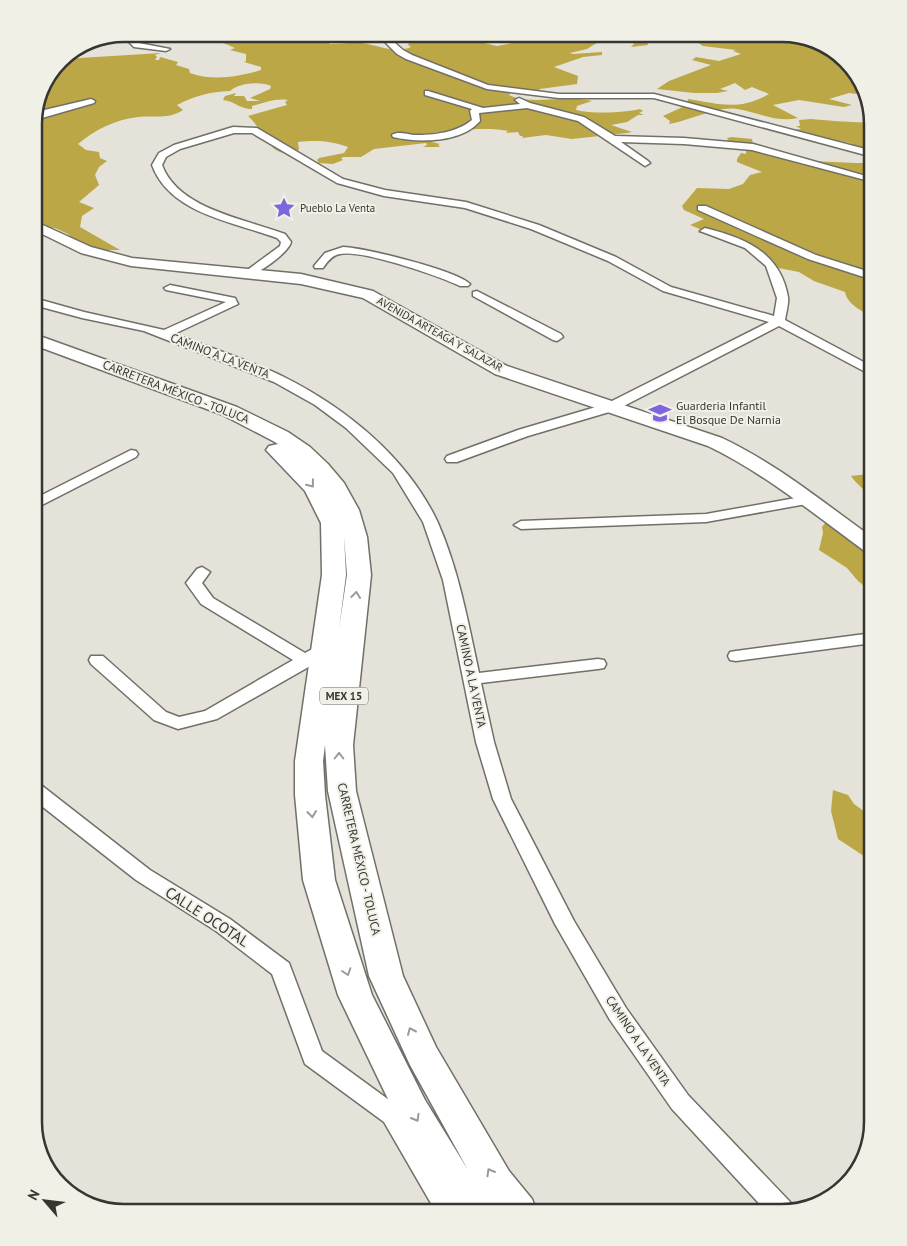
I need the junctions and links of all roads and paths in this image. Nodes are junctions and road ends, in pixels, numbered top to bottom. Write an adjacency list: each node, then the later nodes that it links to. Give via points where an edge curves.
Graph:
1 (134, 42): 3 (street)
2 (390, 42): 4 (street, via 409,57)
3 (166, 49)
4 (487, 87): 7 (street); 12 (street, via 558,96 654,96)
5 (428, 93): 8 (street)
6 (91, 100): 9 (street)
7 (527, 104): 8 (street); 11 (street, via 581,119)
8 (480, 109): 10 (street, via 473,112 476,121 472,125 449,133 416,138)
9 (44, 115)
10 (396, 135)
11 (613, 139): 13 (street); 14 (street, via 759,148)
12 (864, 151)
13 (646, 163)
14 (864, 177)
15 (702, 208): 19 (street, via 802,254)
16 (43, 228): 18 (street, AVENIDA ARTEAGA Y SALAZAR, via 86,250 131,262)
17 (705, 231): 23 (street, via 750,246 771,265 783,298)
18 (250, 273): 20 (street, AVENIDA ARTEAGA Y SALAZAR); 23 (street, via 285,247 286,242 281,236 210,212 185,198 166,184 156,165 162,155 177,147 233,130 254,130 340,181 384,193 439,200 490,212 612,259 667,289)
19 (864, 274)
20 (301, 279): 25 (street, via 319,266 374,257 449,276 464,284 458,291 477,294); 29 (street, AVENIDA ARTEAGA Y SALAZAR, via 368,294 501,370)
21 (170, 288): 24 (street, via 231,300 232,304)
22 (43, 304): 24 (street, CAMINO A LA VENTA)
23 (779, 321): 28 (street); 29 (street)
24 (164, 334): 42 (street, CAMINO A LA VENTA, via 278,379 320,402 351,425 399,471 430,522 444,559)
25 (557, 337)
26 (43, 342): 46 (main road, CARRETERA MÉXICO - TOLUCA / MEX 15, one-way to 26, via 422,1055 386,976 339,768 360,568 353,524 339,489 308,455 259,424)
27 (43, 354): 38 (main road, CARRETERA MÉXICO - TOLUCA / MEX 15, one-way to 38, via 212,416 268,444 301,472 315,489 332,524 334,575)
28 (864, 367)
29 (611, 407): 31 (street, via 523,433); 33 (street, AVENIDA ARTEAGA Y SALAZAR, via 715,442 740,454)
30 (131, 454): 32 (street)
31 (452, 459)
32 (43, 497)
33 (807, 500): 34 (street, via 706,518); 35 (street, AVENIDA ARTEAGA Y SALAZAR)
34 (521, 525)
35 (864, 541)
36 (202, 572): 38 (street, via 194,583 207,602)
37 (864, 639): 39 (street)
38 (314, 656): 40 (street, via 211,715 178,723 160,716); 45 (main road, CARRETERA MÉXICO - TOLUCA / MEX 15, one-way to 45, via 309,761 319,880 355,995 412,1111)
39 (736, 656)
40 (97, 660)
41 (598, 664): 42 (street)
42 (471, 679): 47 (street, CAMINO A LA VENTA, via 502,799 569,932 618,1014 680,1102)
43 (42, 796): 44 (street, CALLE OCOTAL, via 143,875 224,925 281,969 313,1057 392,1115)
44 (445, 1203)
45 (468, 1204)
46 (512, 1204)
47 (775, 1204)

